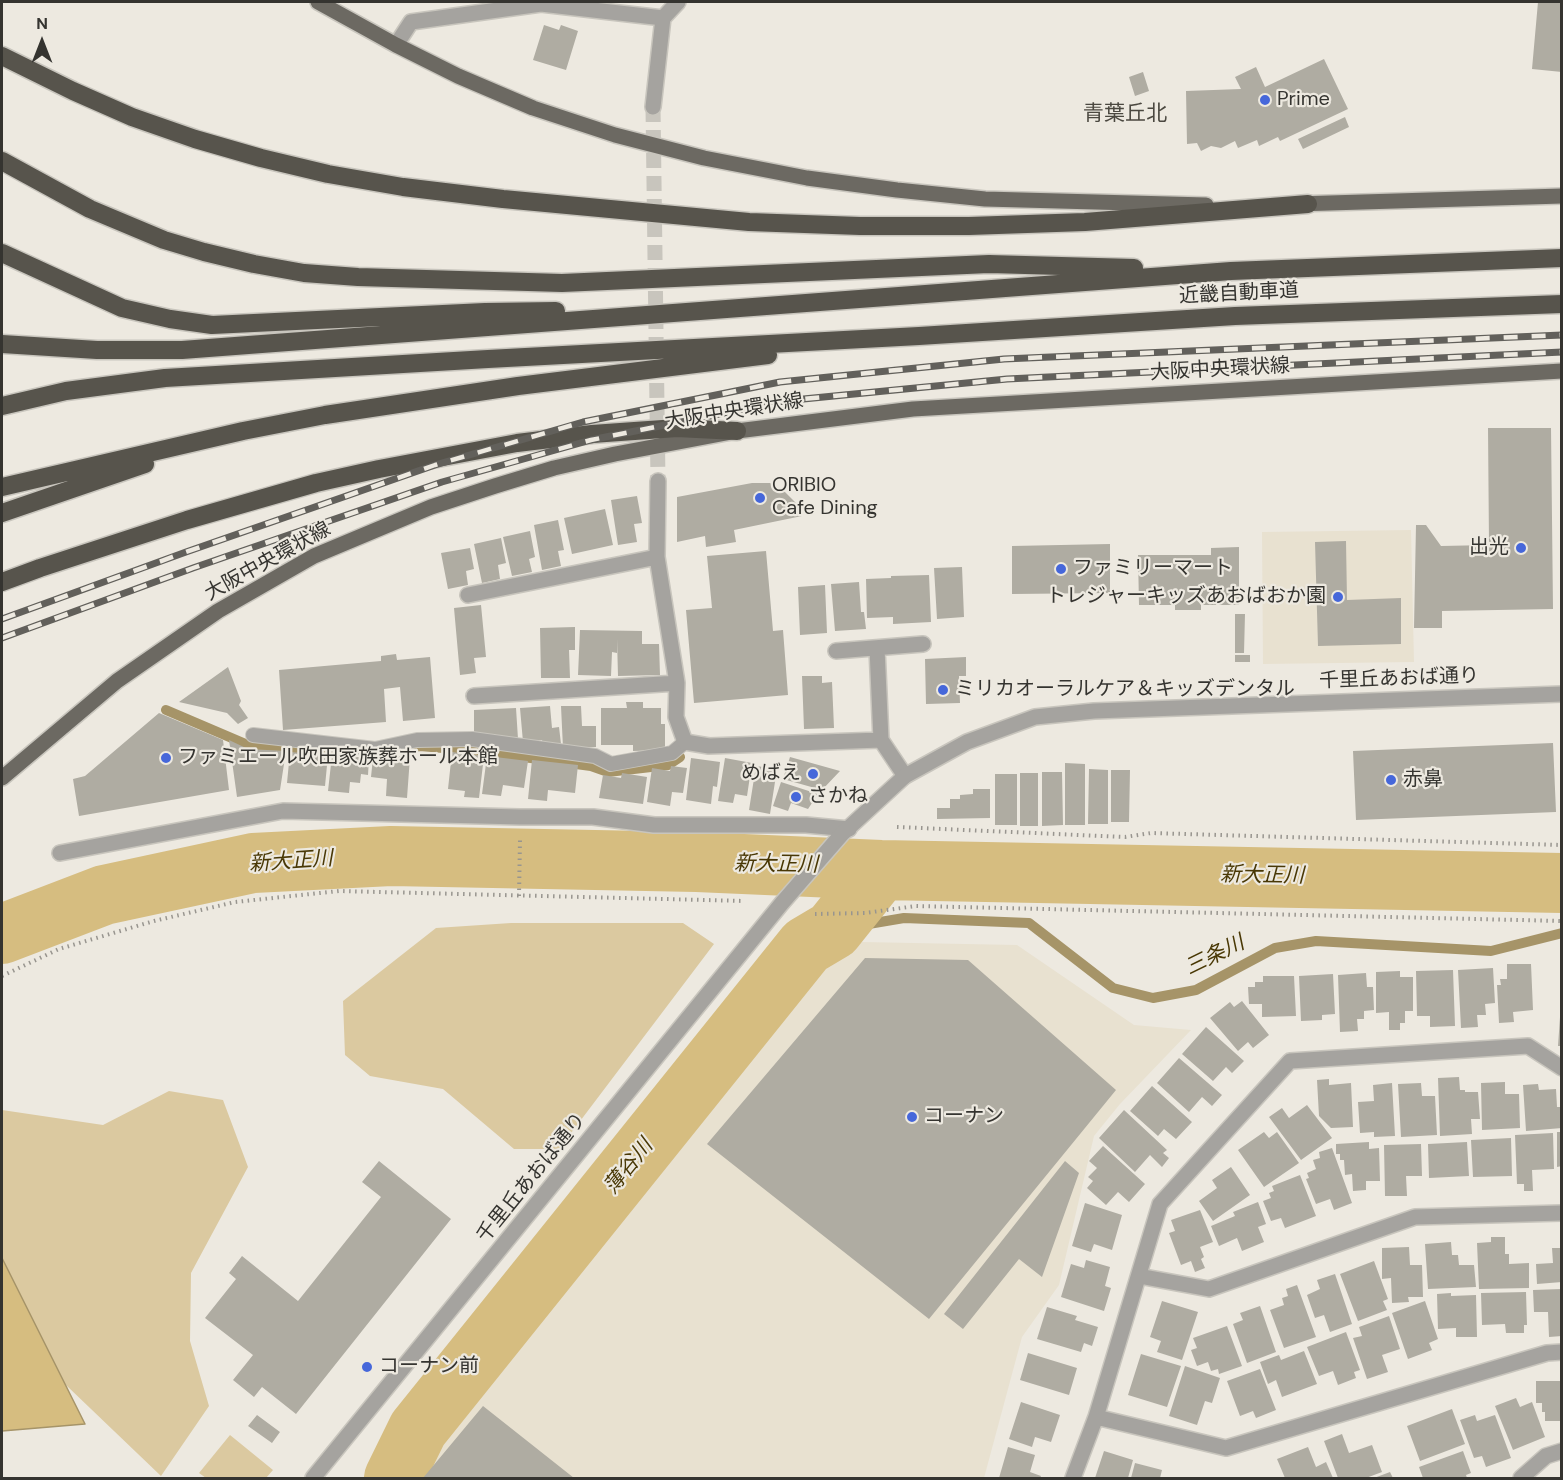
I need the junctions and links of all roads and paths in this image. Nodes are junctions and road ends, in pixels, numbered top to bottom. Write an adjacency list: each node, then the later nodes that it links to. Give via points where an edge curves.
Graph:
1 (318, 2): 4 (main road)
2 (678, 2): 3 (street)
3 (663, 18): 4 (street, via 541,4 411,22); 6 (street)
4 (396, 45): 9 (main road, via 533,108 615,135 807,178 985,199)
5 (2, 56): 9 (highway, via 132,117 261,158 392,185 503,199 749,222 860,226 1085,222)
6 (653, 107)
7 (2, 161): 12 (highway, via 90,209 164,240 304,273 562,283 989,264)
8 (1562, 196): 9 (main road)
9 (1308, 204)
10 (2, 253): 14 (highway, via 122,308 212,325 485,312)
11 (1562, 258): 12 (highway, 近畿自動車道)
12 (1231, 271): 14 (highway)
13 (1562, 304): 15 (highway, 近畿自動車道, via 1223,317)
14 (731, 308): 16 (highway, via 182,350)
15 (919, 336): 18 (highway, via 165,378 66,391); 19 (highway, via 518,386)
16 (2, 344)
17 (1562, 371): 20 (main road, 大阪中央環状線, via 913,409)
18 (2, 406)
19 (243, 430): 22 (highway); 23 (highway)
20 (736, 431): 25 (highway, via 677,428 592,434 390,466 187,520); 37 (main road, 大阪中央環状線, via 554,468 431,507 314,556 218,611 117,681)
21 (658, 481): 24 (street)
22 (2, 487)
23 (2, 513)
24 (657, 557): 26 (street); 30 (street)
25 (2, 582)
26 (468, 595)
27 (923, 644): 28 (street)
28 (877, 648): 29 (street); 34 (street)
29 (836, 651)
30 (677, 683): 32 (street); 35 (street, via 676,717)
31 (1562, 694): 36 (street, 千里丘あおば通り, via 1094,711 1035,717 967,742)
32 (474, 696)
33 (253, 735): 35 (lane, via 375,749 417,740 472,739 595,756 611,764 672,753)
34 (881, 740): 35 (street, via 709,746); 36 (street)
35 (685, 742)
36 (905, 776): 40 (street, 千里丘あおば通り)
37 (2, 778)
38 (520, 817): 40 (street, via 593,817 654,825 806,825); 42 (street, via 283,811); 43 (path)
39 (897, 827): 41 (path, via 1125,837 1151,833)
40 (845, 831): 54 (street, 千里丘あおば通り, via 782,903)
41 (1562, 845)
42 (60, 853)
43 (519, 896): 44 (path); 47 (path, via 339,891 235,902 59,949)
44 (745, 901)
45 (815, 914): 46 (path, via 916,906)
46 (1562, 921)
47 (2, 976)
48 (1562, 1068): 50 (street, via 1528,1046 1290,1061 1160,1204)
49 (1562, 1213): 50 (street, via 1415,1217 1209,1289)
50 (1139, 1276): 52 (street)
51 (1562, 1352): 52 (street, via 1547,1353 1226,1448)
52 (1096, 1418): 55 (street)
53 (1562, 1451): 56 (street, via 1546,1456)
54 (313, 1479)
55 (1073, 1479)
56 (1521, 1479)

